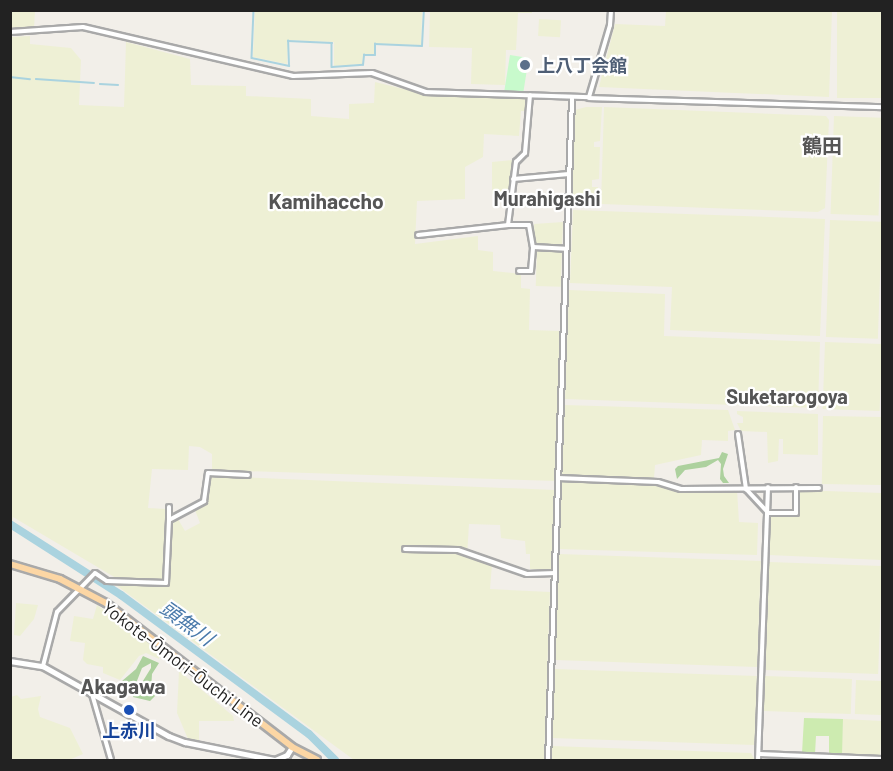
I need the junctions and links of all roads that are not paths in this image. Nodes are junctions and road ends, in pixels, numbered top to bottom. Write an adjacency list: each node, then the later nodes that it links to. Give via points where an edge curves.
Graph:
1 (611, 10): 5 (street)
2 (10, 32): 3 (street, via 83,27 293,76 372,73 426,92)
3 (530, 95): 4 (street); 8 (street, via 525,153 516,162)
4 (572, 98): 5 (street); 7 (street)
5 (589, 98): 6 (street)
6 (882, 108)
7 (569, 174): 8 (street); 12 (street)
8 (513, 179): 9 (street)
9 (508, 225): 10 (street); 11 (street, via 529,225)
10 (418, 235)
11 (533, 247): 12 (street); 13 (street, via 531,271)
12 (566, 249): 16 (street)
13 (519, 271)
14 (738, 434): 17 (street)
15 (248, 475): 23 (street, via 208,473 204,501)
16 (558, 478): 17 (street, via 658,482 681,489); 26 (street)
17 (746, 487): 18 (street); 22 (street)
18 (768, 487): 19 (street); 22 (street)
19 (796, 488): 20 (street); 22 (street, via 796,513)
20 (819, 488)
21 (169, 507): 23 (street)
22 (768, 513): 32 (street)
23 (169, 520): 27 (street, via 166,583 107,581 95,573)
24 (405, 549): 26 (street, via 458,550 526,574)
25 (10, 564): 27 (main road, Yokote-Ōmori-Ōuchi Line)
26 (555, 573): 36 (street)
27 (81, 589): 29 (street, via 56,616); 31 (main road, Yokote-Ōmori-Ōuchi Line, via 138,626)
28 (10, 661): 29 (street)
29 (43, 666): 30 (street)
30 (92, 694): 31 (street, via 185,742 275,760 287,755); 34 (street)
31 (292, 747): 35 (main road, Yokote-Ōmori-Ōuchi Line)
32 (759, 754): 33 (street); 37 (street)
33 (882, 759)
34 (111, 760)
35 (317, 760)
36 (548, 760)
37 (758, 760)

